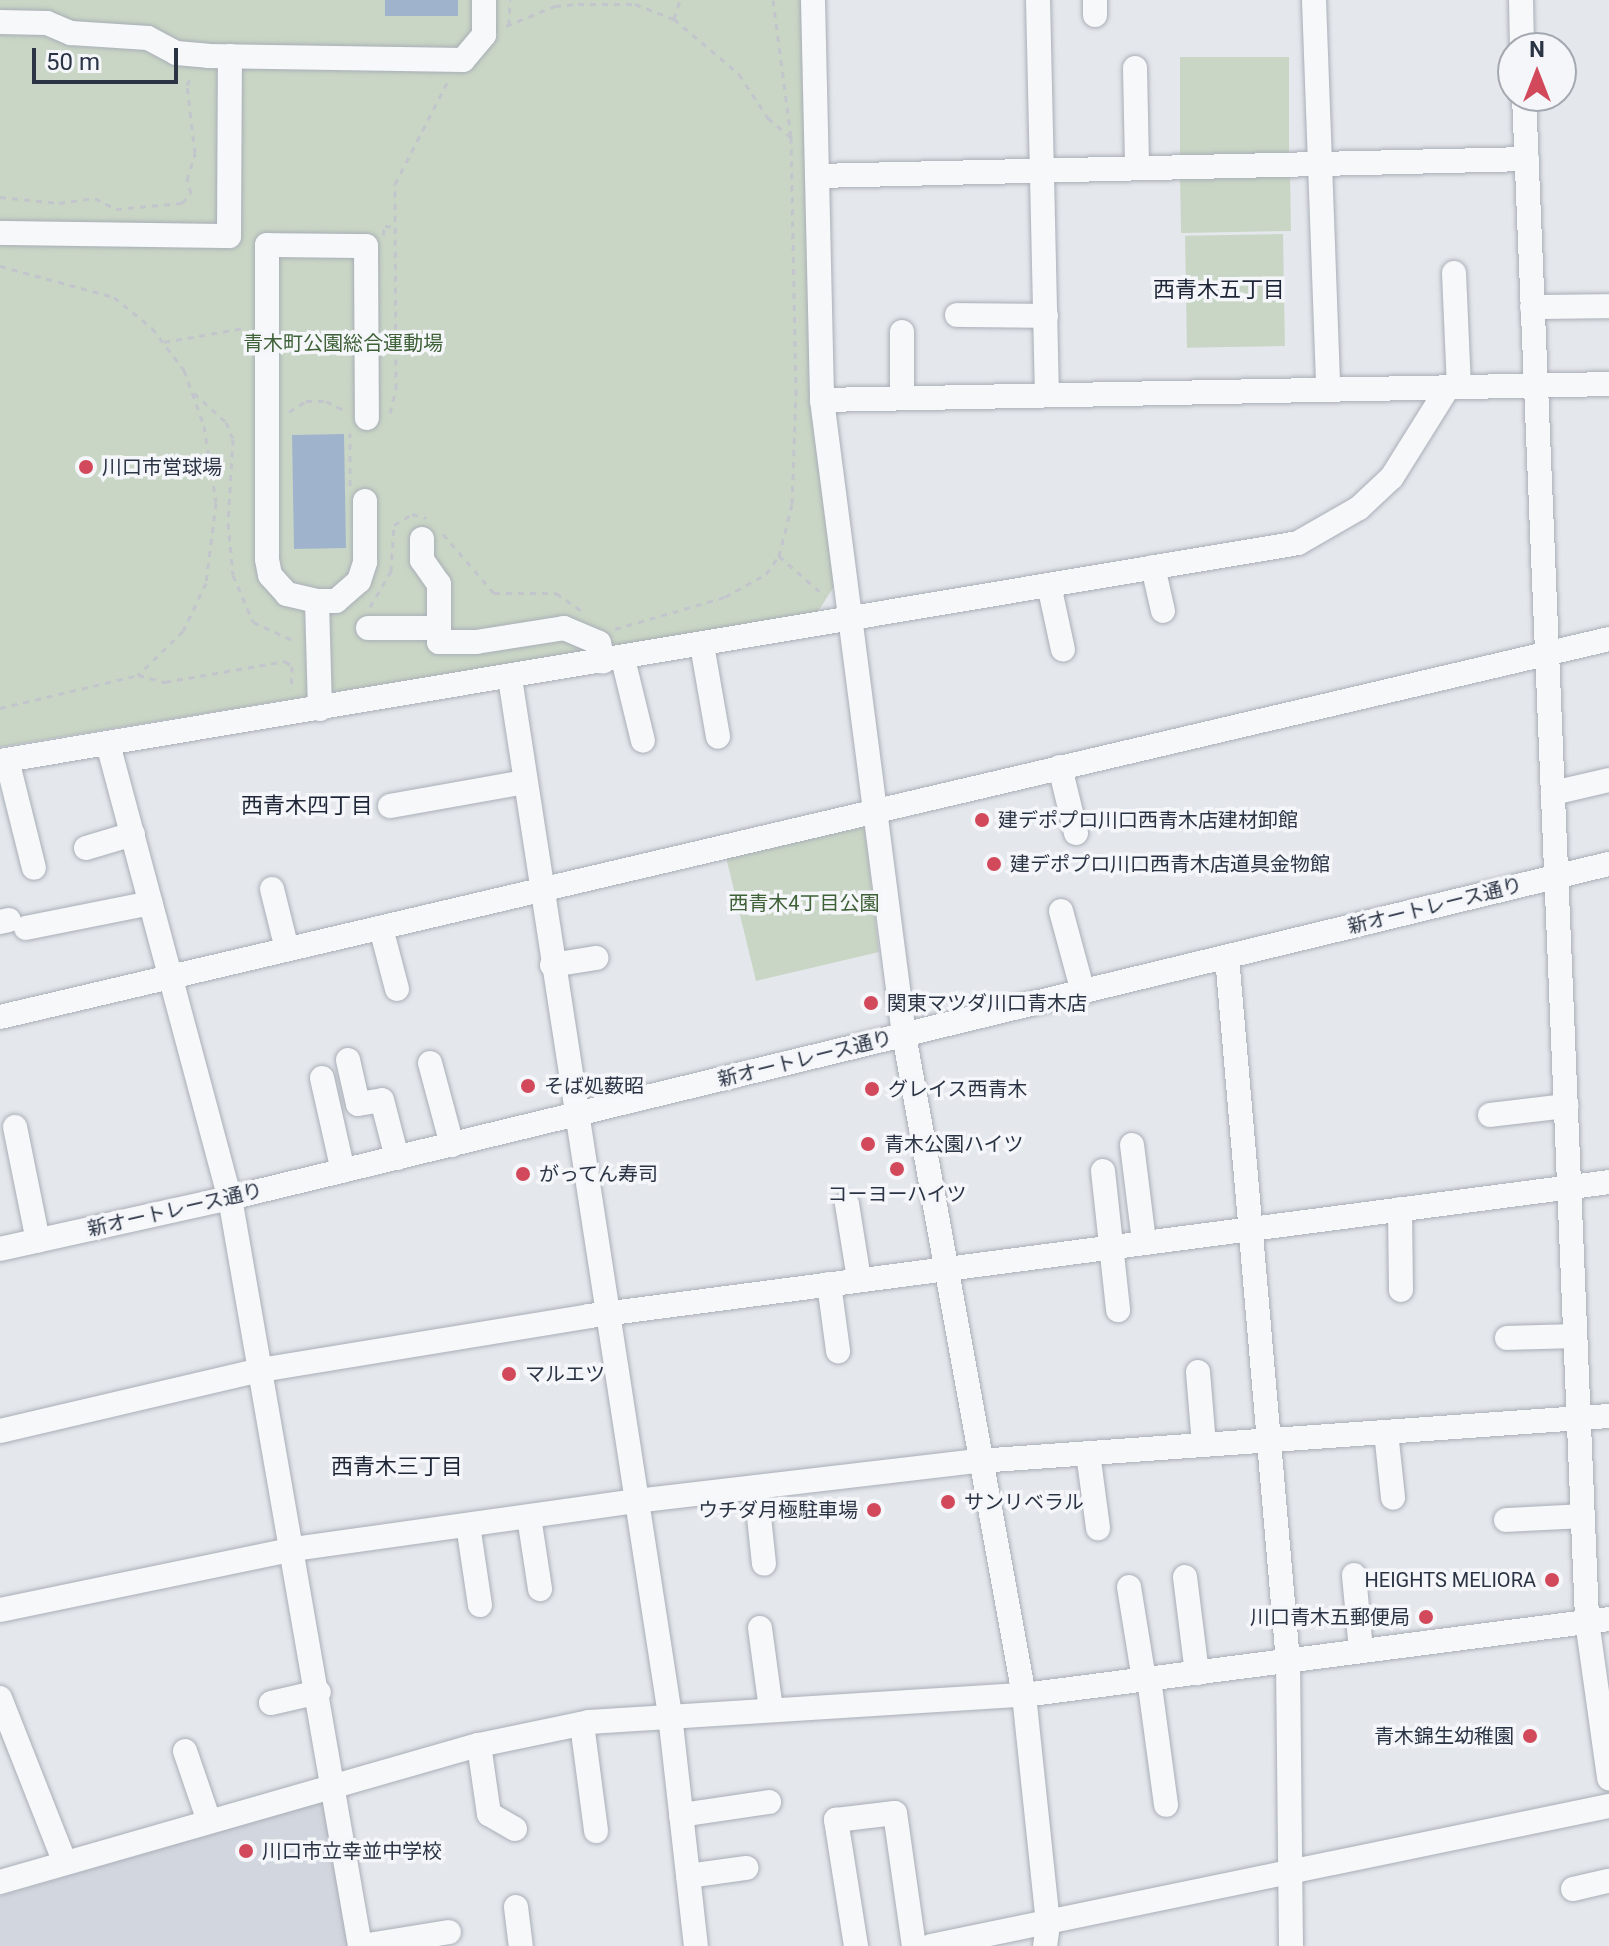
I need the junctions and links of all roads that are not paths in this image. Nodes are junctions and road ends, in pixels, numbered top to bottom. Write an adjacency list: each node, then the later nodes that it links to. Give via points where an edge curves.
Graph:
1 (484, 0): 8 (street, via 484,35 463,60)
2 (813, 0): 15 (street)
3 (1038, 0): 14 (street)
4 (1314, 0): 12 (street)
5 (1521, 0): 7 (street)
6 (0, 22): 8 (street, via 47,23 71,33 148,38 176,53)
7 (1522, 32)
8 (219, 56): 16 (street, via 229,236)
9 (1135, 68): 13 (street)
10 (1525, 112): 11 (street)
11 (1527, 159): 12 (street); 19 (street)
12 (1321, 161): 13 (street); 25 (street)
13 (1137, 167): 14 (street)
14 (1043, 169): 15 (street); 21 (street)
15 (817, 176): 29 (street)
16 (0, 233)
17 (1454, 273): 26 (street)
18 (1609, 306): 19 (street)
19 (1532, 307): 24 (street)
20 (957, 315): 21 (street)
21 (1046, 316): 27 (street)
22 (902, 332): 28 (street)
23 (1609, 384): 24 (street)
24 (1535, 385): 26 (street); 43 (street)
25 (1328, 388): 26 (street); 27 (street)
26 (1453, 388): 33 (street, via 1392,477 1328,528 1298,543)
27 (1047, 395): 28 (street)
28 (902, 398): 29 (street)
29 (822, 400): 38 (street)
30 (367, 424): 35 (street, via 366,246 267,245 267,559 270,575 287,594)
31 (357, 498): 35 (street, via 365,562 359,581 336,601)
32 (422, 539): 37 (street, via 422,560 439,584)
33 (1153, 567): 34 (street); 36 (street)
34 (1049, 585): 38 (street); 42 (street)
35 (317, 601): 47 (street, via 308,639)
36 (1163, 611)
37 (447, 614): 39 (street); 44 (street, via 439,642 476,642 564,628 599,643)
38 (851, 619): 41 (street); 57 (street)
39 (366, 620)
40 (1609, 640): 43 (street); 45 (street)
41 (702, 645): 44 (street); 48 (street)
42 (1063, 650)
43 (1545, 655): 52 (street); 55 (street)
44 (613, 660): 46 (street); 49 (street)
45 (1609, 664)
46 (510, 678): 47 (street); 54 (street)
47 (320, 709): 50 (street)
48 (718, 737)
49 (643, 741)
50 (108, 744): 51 (street); 59 (street)
51 (4, 761): 62 (street)
52 (1060, 767): 57 (street); 58 (street)
53 (1609, 780): 55 (street)
54 (525, 782): 56 (street); 65 (street)
55 (1553, 793): 63 (street)
56 (390, 806)
57 (875, 810): 65 (street); 78 (street)
58 (1076, 833)
59 (133, 834): 60 (street); 66 (street)
60 (86, 848)
61 (1609, 864): 63 (street, 新オートレース通り)
62 (34, 868)
63 (1557, 876): 71 (street, 新オートレース通り); 82 (street)
64 (272, 889): 70 (street)
65 (541, 891): 69 (street); 73 (street)
66 (151, 903): 68 (street); 74 (street)
67 (1061, 911): 76 (street)
68 (12, 923)
69 (381, 928): 70 (street); 75 (street)
70 (287, 949): 74 (street)
71 (1227, 957): 76 (street, 新オートレース通り); 96 (street)
72 (596, 958): 73 (street)
73 (552, 965): 83 (street)
74 (170, 976): 77 (street); 93 (street)
75 (397, 989)
76 (1083, 992): 78 (street, 新オートレース通り)
77 (0, 1017)
78 (904, 1035): 83 (street, 新オートレース通り); 101 (street)
79 (348, 1060): 88 (street, via 358,1104 382,1100)
80 (430, 1063): 86 (street)
81 (322, 1078): 89 (street)
82 (1566, 1106): 84 (street); 92 (street)
83 (574, 1114): 86 (street, 新オートレース通り); 106 (street)
84 (1490, 1115)
85 (15, 1127): 97 (street)
86 (452, 1145): 88 (street, 新オートレース通り)
87 (1132, 1145): 98 (street)
88 (397, 1158): 89 (street, 新オートレース通り)
89 (343, 1171): 93 (street, 新オートレース通り)
90 (1103, 1171): 99 (street)
91 (1609, 1182): 92 (street)
92 (1569, 1189): 95 (street); 107 (street)
93 (230, 1198): 97 (street, 新オートレース通り); 110 (street)
94 (847, 1204): 102 (street)
95 (1400, 1209): 96 (street); 104 (street)
96 (1253, 1229): 98 (street); 116 (street)
97 (38, 1241): 100 (street, 新オートレース通り)
98 (1144, 1241): 99 (street)
99 (1111, 1246): 101 (street); 105 (street)
100 (0, 1249)
101 (946, 1268): 102 (street); 119 (street)
102 (859, 1279): 103 (street)
103 (829, 1284): 106 (street); 109 (street)
104 (1401, 1290)
105 (1118, 1310)
106 (606, 1314): 110 (street); 122 (street)
107 (1574, 1336): 108 (street); 113 (street)
108 (1507, 1338)
109 (838, 1351)
110 (261, 1370): 114 (street); 128 (street)
111 (1198, 1372): 117 (street)
112 (1609, 1416): 113 (street)
113 (1577, 1418): 115 (street); 123 (street)
114 (0, 1431)
115 (1386, 1432): 116 (street); 121 (street)
116 (1271, 1440): 117 (street); 139 (street)
117 (1204, 1445): 118 (street)
118 (1088, 1453): 119 (street); 127 (street)
119 (979, 1461): 120 (street); 143 (street)
120 (756, 1488): 122 (street); 129 (street)
121 (1393, 1498)
122 (636, 1501): 124 (street); 147 (street)
123 (1582, 1516): 125 (street); 136 (street)
124 (529, 1517): 126 (street); 133 (street)
125 (1506, 1520)
126 (468, 1525): 128 (street); 134 (street)
127 (1098, 1528)
128 (294, 1549): 135 (street); 142 (street)
129 (764, 1564)
130 (1354, 1575): 138 (street)
131 (1185, 1577): 140 (street)
132 (1129, 1587): 141 (street)
133 (540, 1589)
134 (480, 1605)
135 (0, 1610)
136 (1598, 1620): 138 (street); 151 (street)
137 (760, 1628): 146 (street)
138 (1361, 1651): 139 (street)
139 (1288, 1661): 140 (street); 162 (street)
140 (1197, 1673): 141 (street)
141 (1147, 1679): 143 (street); 154 (street)
142 (319, 1692): 145 (street); 152 (street)
143 (1024, 1695): 146 (street); 169 (street)
144 (0, 1698): 160 (street)
145 (271, 1703)
146 (771, 1709): 147 (street)
147 (670, 1715): 148 (street); 156 (street)
148 (582, 1724): 149 (street); 159 (street)
149 (479, 1745): 152 (street); 158 (street, via 489,1814)
150 (185, 1751): 157 (street)
151 (1609, 1778)
152 (335, 1784): 157 (street); 170 (street)
153 (769, 1802): 156 (street)
154 (1166, 1805)
155 (1609, 1806): 162 (street)
156 (681, 1815): 163 (street)
157 (209, 1821): 160 (street)
158 (515, 1829)
159 (596, 1831)
160 (65, 1863): 165 (street)
161 (746, 1868): 163 (street)
162 (1290, 1874): 169 (street); 176 (street)
163 (688, 1876): 172 (street)
164 (1609, 1881): 166 (street)
165 (0, 1882)
166 (1573, 1889)
167 (516, 1907): 171 (street)
168 (449, 1932): 170 (street)
169 (1047, 1936): 175 (street)
170 (361, 1946)
171 (521, 1946)
172 (696, 1946)
173 (856, 1946): 174 (street, via 836,1820 895,1813)
174 (914, 1946)
175 (931, 1946)
176 (1291, 1946)

